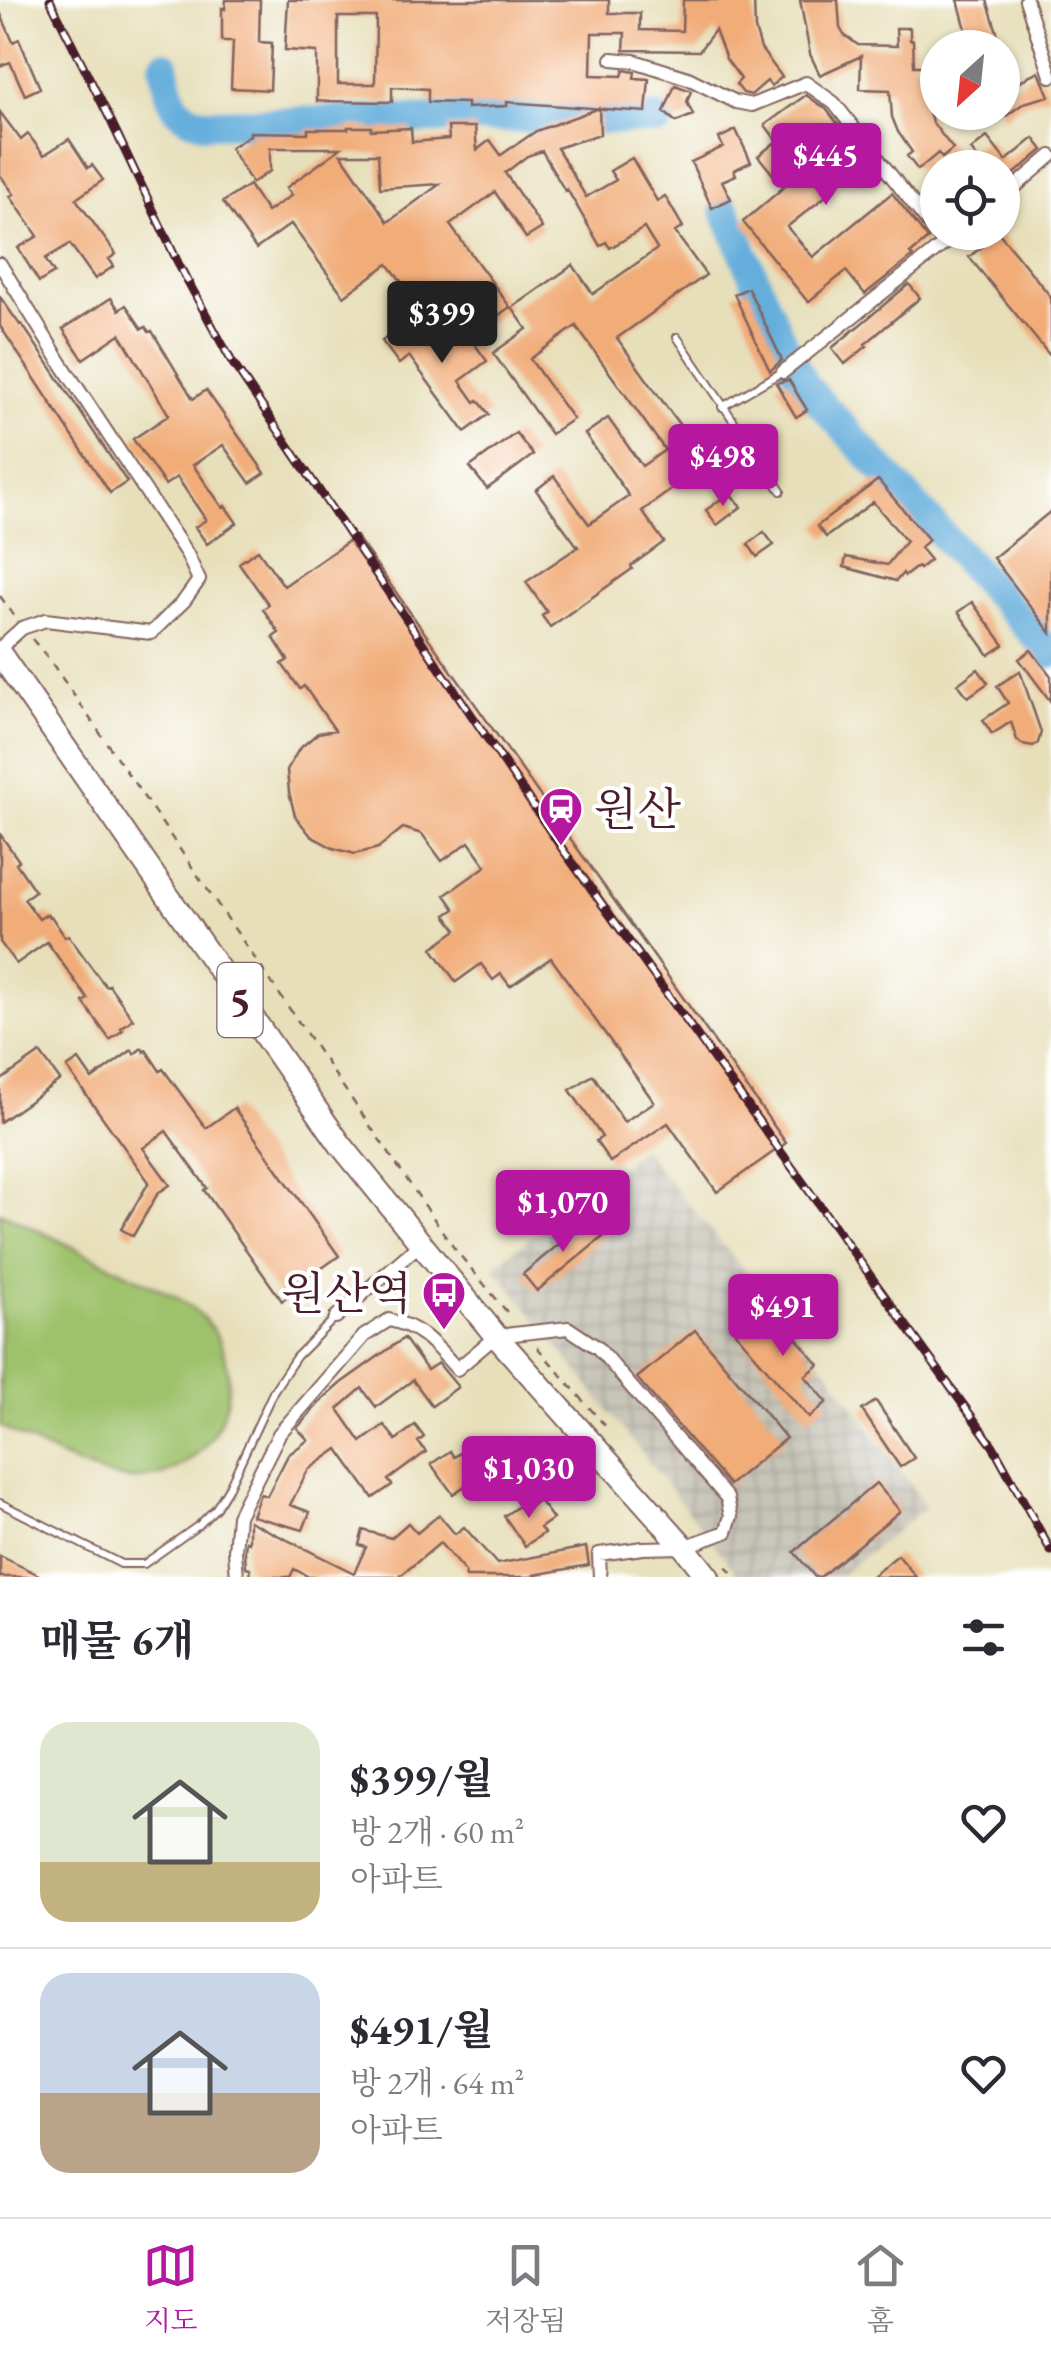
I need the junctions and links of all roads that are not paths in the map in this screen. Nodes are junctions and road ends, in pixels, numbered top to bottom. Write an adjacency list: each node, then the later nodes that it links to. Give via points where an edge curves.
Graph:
1 (1026, 0): 3 (street)
2 (612, 59): 6 (street, via 688,78 752,105 806,83 834,103)
3 (1051, 76)
4 (1051, 156): 5 (street)
5 (1020, 183)
6 (920, 212)
7 (937, 250): 10 (street)
8 (0, 264): 13 (street, via 199,580 150,633 46,620 22,628)
9 (676, 337): 11 (lane)
10 (783, 372): 11 (lane)
11 (722, 407): 12 (lane)
12 (781, 491)
13 (0, 651): 14 (highway, 5, via 340,1144)
14 (420, 1244): 15 (street); 16 (highway, 5)
15 (336, 1317): 17 (lane, via 274,1390 216,1508 144,1564 122,1564)
16 (496, 1336): 18 (highway, 5); 18 (street, via 568,1328 598,1348 727,1498 726,1532); 20 (street, via 457,1370 407,1324 388,1320 364,1336 279,1434 238,1516)
17 (0, 1504)
18 (684, 1547): 19 (highway, 5); 21 (street, via 600,1554)
19 (716, 1571)
20 (237, 1577)
21 (600, 1577)

